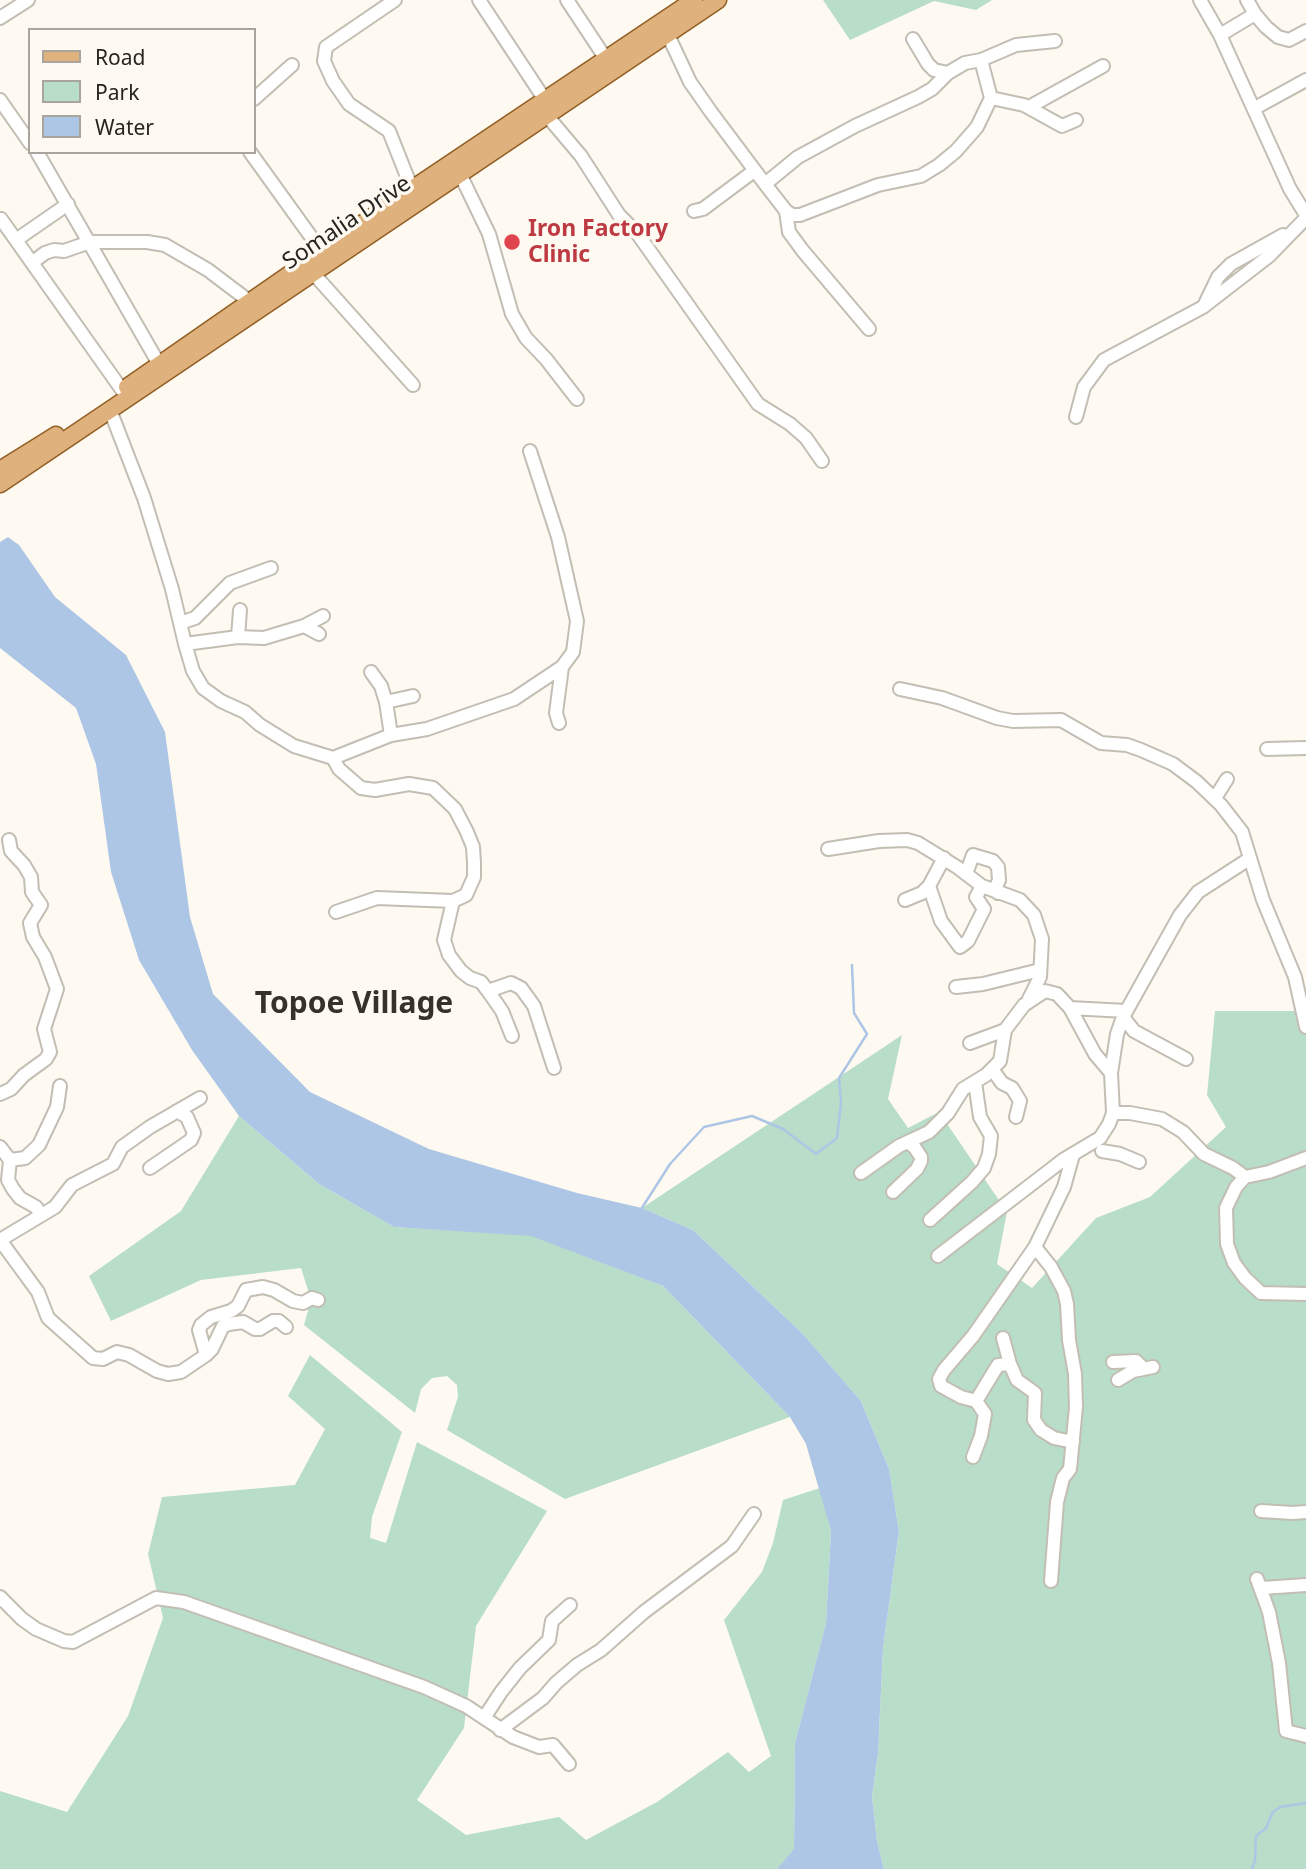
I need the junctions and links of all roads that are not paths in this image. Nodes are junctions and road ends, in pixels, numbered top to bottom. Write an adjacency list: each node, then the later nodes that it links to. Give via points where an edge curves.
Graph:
1 (27, 0): 10 (street)
2 (395, 0): 35 (street, via 326,47 324,61 349,104 389,131)
3 (479, 0): 25 (street)
4 (567, 0): 16 (street)
5 (694, 0): 16 (main road, Somalia Drive)
6 (718, 0): 12 (main road, Somalia Drive)
7 (1200, 0): 13 (street)
8 (1247, 0): 9 (street)
9 (1255, 15): 11 (street, via 1278,37 1289,40); 13 (street)
10 (0, 18)
11 (1306, 31)
12 (668, 35): 25 (main road, Somalia Drive); 32 (street, via 691,82)
13 (1220, 35): 27 (street)
14 (913, 39): 20 (street, via 934,70)
15 (1055, 41): 17 (street, via 1016,45)
16 (606, 59): 25 (main road, Somalia Drive)
17 (981, 60): 20 (street); 23 (street)
18 (292, 65): 22 (street)
19 (1103, 66): 26 (street)
20 (948, 73): 34 (street, via 918,97 798,157)
21 (1306, 80): 27 (street)
22 (256, 97)
23 (991, 98): 26 (street); 38 (street, via 962,144 921,176 878,185 800,215)
24 (2, 107): 29 (street)
25 (543, 107): 33 (main road, Somalia Drive); 35 (main road, Somalia Drive); 56 (street, via 758,404 806,438)
26 (1029, 107): 28 (street, via 1062,126)
27 (1255, 108): 39 (street)
28 (1076, 120)
29 (28, 140)
30 (38, 154): 36 (street)
31 (251, 154): 44 (street)
32 (754, 171): 34 (street); 37 (street)
33 (460, 174): 46 (main road, Somalia Drive); 52 (street, via 489,234 512,314)
34 (765, 184): 38 (street)
35 (412, 189): 44 (main road, Somalia Drive)
36 (68, 204): 41 (street); 42 (street)
37 (694, 211)
38 (786, 211): 48 (street, via 789,232)
39 (1306, 217): 54 (street, via 1269,256 1203,307 1104,360 1084,387)
40 (1, 219): 41 (street)
41 (14, 237): 43 (street); 45 (street)
42 (90, 242): 45 (street, via 45,253); 47 (street, via 165,245 219,276); 49 (street)
43 (0, 243)
44 (323, 252): 47 (main road, Somalia Drive)
45 (33, 262): 51 (street)
46 (313, 273): 50 (street); 53 (main road, Somalia Drive)
47 (249, 301): 49 (main road, Somalia Drive)
48 (869, 329)
49 (159, 364): 51 (main road, Somalia Drive)
50 (413, 385)
51 (122, 390): 57 (main road, Somalia Drive)
52 (577, 399)
53 (110, 410): 58 (main road, Somalia Drive); 62 (street, via 145,498)
54 (1076, 417)
55 (530, 451): 67 (street, via 558,537 576,621 573,652)
56 (822, 461)
57 (0, 470)
58 (0, 484)
59 (271, 568): 62 (street, via 230,583 195,618)
60 (240, 610): 65 (street)
61 (323, 616): 63 (street)
62 (180, 623): 66 (street)
63 (304, 626): 64 (street); 65 (street, via 264,638)
64 (318, 634)
65 (238, 638): 66 (street)
66 (185, 644): 76 (street, via 199,683 209,693 295,746)
67 (562, 667): 72 (street, via 556,713); 73 (street, via 514,699)
68 (371, 672): 71 (street)
69 (900, 689): 78 (street, via 997,718 1061,720 1101,743 1127,745 1173,764)
70 (413, 696): 71 (street)
71 (386, 702): 73 (street)
72 (559, 723)
73 (391, 736): 76 (street)
74 (1306, 748): 75 (street)
75 (1268, 749)
76 (333, 758): 88 (street, via 361,788 422,785 433,788 454,809 473,847 474,877 466,895)
77 (1227, 779): 78 (street)
78 (1214, 798): 82 (street, via 1242,832)
79 (9, 840): 109 (street, via 41,905 30,923 57,989 44,1028 50,1052)
80 (828, 849): 81 (street, via 907,840)
81 (944, 858): 83 (street); 84 (street)
82 (1249, 859): 96 (street, via 1191,900); 97 (street, via 1295,977)
83 (966, 874): 85 (street); 86 (street, via 973,855 993,861 998,867)
84 (929, 886): 85 (street, via 942,921 960,947 968,941 984,909 976,897); 87 (street)
85 (982, 886): 86 (street)
86 (998, 893): 90 (street, via 1020,900 1034,915 1042,939)
87 (905, 900)
88 (453, 901): 89 (street, via 377,898); 92 (street, via 444,940 449,955 461,971)
89 (335, 912)
90 (1040, 974): 91 (street); 93 (street); 94 (street)
91 (956, 987)
92 (488, 991): 99 (street); 102 (street, via 511,983 521,988 534,1006)
93 (1057, 994): 94 (street, via 1045,991); 95 (street)
94 (1024, 1005): 98 (street)
95 (1070, 1008): 96 (street); 104 (street, via 1094,1054)
96 (1124, 1014): 101 (street, via 1134,1031); 104 (street)
97 (1306, 1027)
98 (1005, 1030): 100 (street); 103 (street, via 1003,1056)
99 (512, 1036)
100 (970, 1043)
101 (1186, 1059)
102 (554, 1068)
103 (992, 1069): 105 (street); 113 (street, via 1020,1101)
104 (1111, 1073): 112 (street)
105 (975, 1082): 108 (street); 126 (street, via 980,1117 991,1136 989,1154 972,1182)
106 (60, 1086): 119 (street, via 57,1107 39,1145 25,1158)
107 (948, 1089): 108 (street)
108 (963, 1089): 114 (street, via 929,1132)
109 (0, 1094)
110 (200, 1098): 111 (street)
111 (177, 1111): 121 (street, via 193,1127 191,1140); 125 (street, via 126,1144 113,1164 72,1185 55,1207)
112 (1113, 1113): 117 (street, via 1100,1138); 123 (street, via 1162,1119 1204,1154)
113 (1016, 1117)
114 (908, 1142): 122 (street); 124 (street, via 921,1157 918,1169)
115 (0, 1147): 119 (street)
116 (1102, 1151): 120 (street)
117 (1073, 1155): 128 (street, via 1064,1187); 129 (street)
118 (1306, 1158): 123 (street)
119 (10, 1160): 125 (street, via 12,1189)
120 (1139, 1162)
121 (150, 1168)
122 (861, 1173)
123 (1245, 1177): 130 (street, via 1226,1208 1227,1244 1234,1262 1261,1293)
124 (892, 1192)
125 (41, 1215): 127 (street)
126 (930, 1220)
127 (0, 1240): 134 (street, via 41,1298 48,1318 93,1358 117,1352 168,1374 181,1372)
128 (1035, 1247): 138 (street, via 939,1378 945,1390); 139 (street, via 1064,1291 1067,1304 1075,1374)
129 (938, 1256)
130 (1306, 1294)
131 (318, 1300): 134 (street, via 293,1301 263,1287 246,1290 238,1306 201,1325)
132 (286, 1327): 134 (street, via 279,1321 260,1329 243,1322 223,1326)
133 (1003, 1338): 136 (street)
134 (206, 1355)
135 (1113, 1362): 137 (street, via 1136,1361 1148,1368)
136 (1010, 1364): 138 (street, via 998,1365); 139 (street, via 1017,1380 1035,1393 1034,1420 1041,1430)
137 (1118, 1380)
138 (976, 1401): 140 (street, via 985,1414)
139 (1073, 1442): 144 (street, via 1070,1469 1057,1502)
140 (973, 1457)
141 (1261, 1511): 142 (street)
142 (1306, 1512)
143 (754, 1514): 149 (street, via 732,1546 576,1665 543,1698)
144 (1051, 1581)
145 (1306, 1585): 150 (street, via 1260,1583 1279,1663 1286,1731)
146 (0, 1597): 148 (street, via 36,1629 73,1643 156,1598 184,1602 424,1687)
147 (570, 1605): 148 (street, via 552,1621 550,1640 520,1668)
148 (484, 1718): 149 (street)
149 (500, 1730): 151 (street, via 539,1747 553,1745)
150 (1306, 1735)
151 (569, 1764)

